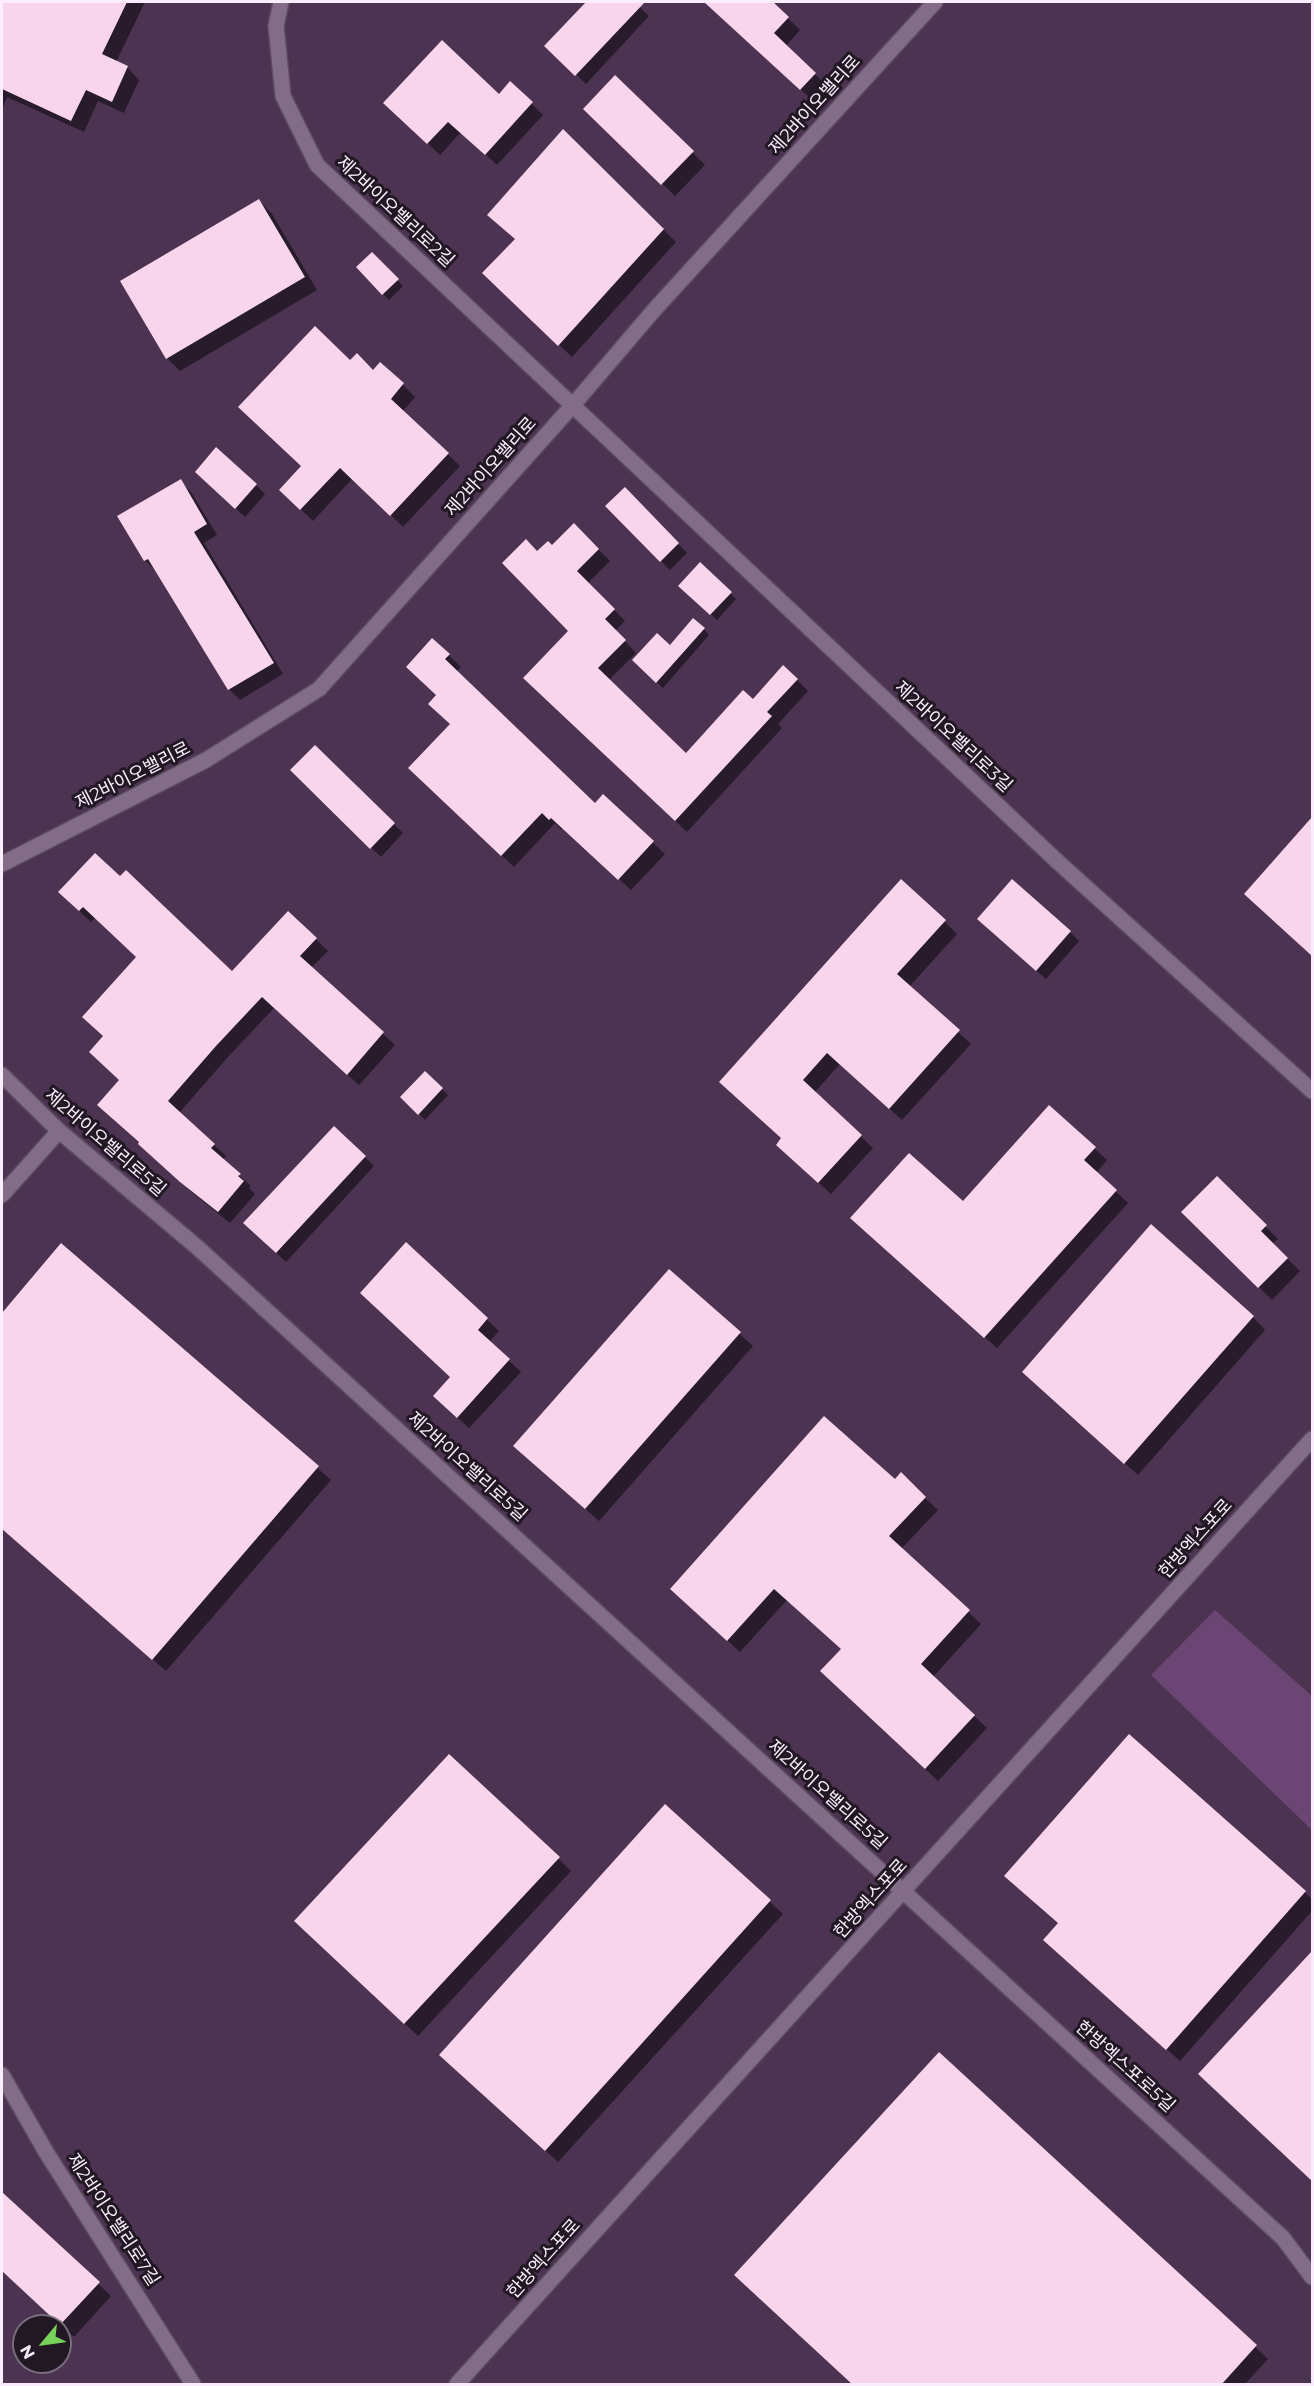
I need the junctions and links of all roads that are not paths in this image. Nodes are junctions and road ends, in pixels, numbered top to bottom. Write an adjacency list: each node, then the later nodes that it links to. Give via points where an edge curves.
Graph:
1 (281, 2): 3 (street, 제2바이오밸리로2길, via 276,26 282,96 317,165)
2 (935, 2): 3 (street, 제2바이오밸리로, via 655,309)
3 (573, 405): 4 (street, 제2바이오밸리로, via 319,689 206,760); 6 (street, 제2바이오밸리로3길, via 1058,862)
4 (2, 864)
5 (2, 1076): 7 (street, 제2바이오밸리로5길)
6 (1312, 1091)
7 (59, 1131): 8 (street); 10 (street, 제2바이오밸리로5길, via 197,1247)
8 (2, 1195)
9 (1312, 1439): 10 (street, 한방엑스포로)
10 (904, 1892): 12 (street, 한방엑스포로5길, via 1283,2238); 14 (street, 한방엑스포로)
11 (2, 2075): 13 (street, 제2바이오밸리로7길)
12 (1312, 2277)
13 (193, 2385)
14 (457, 2385)

